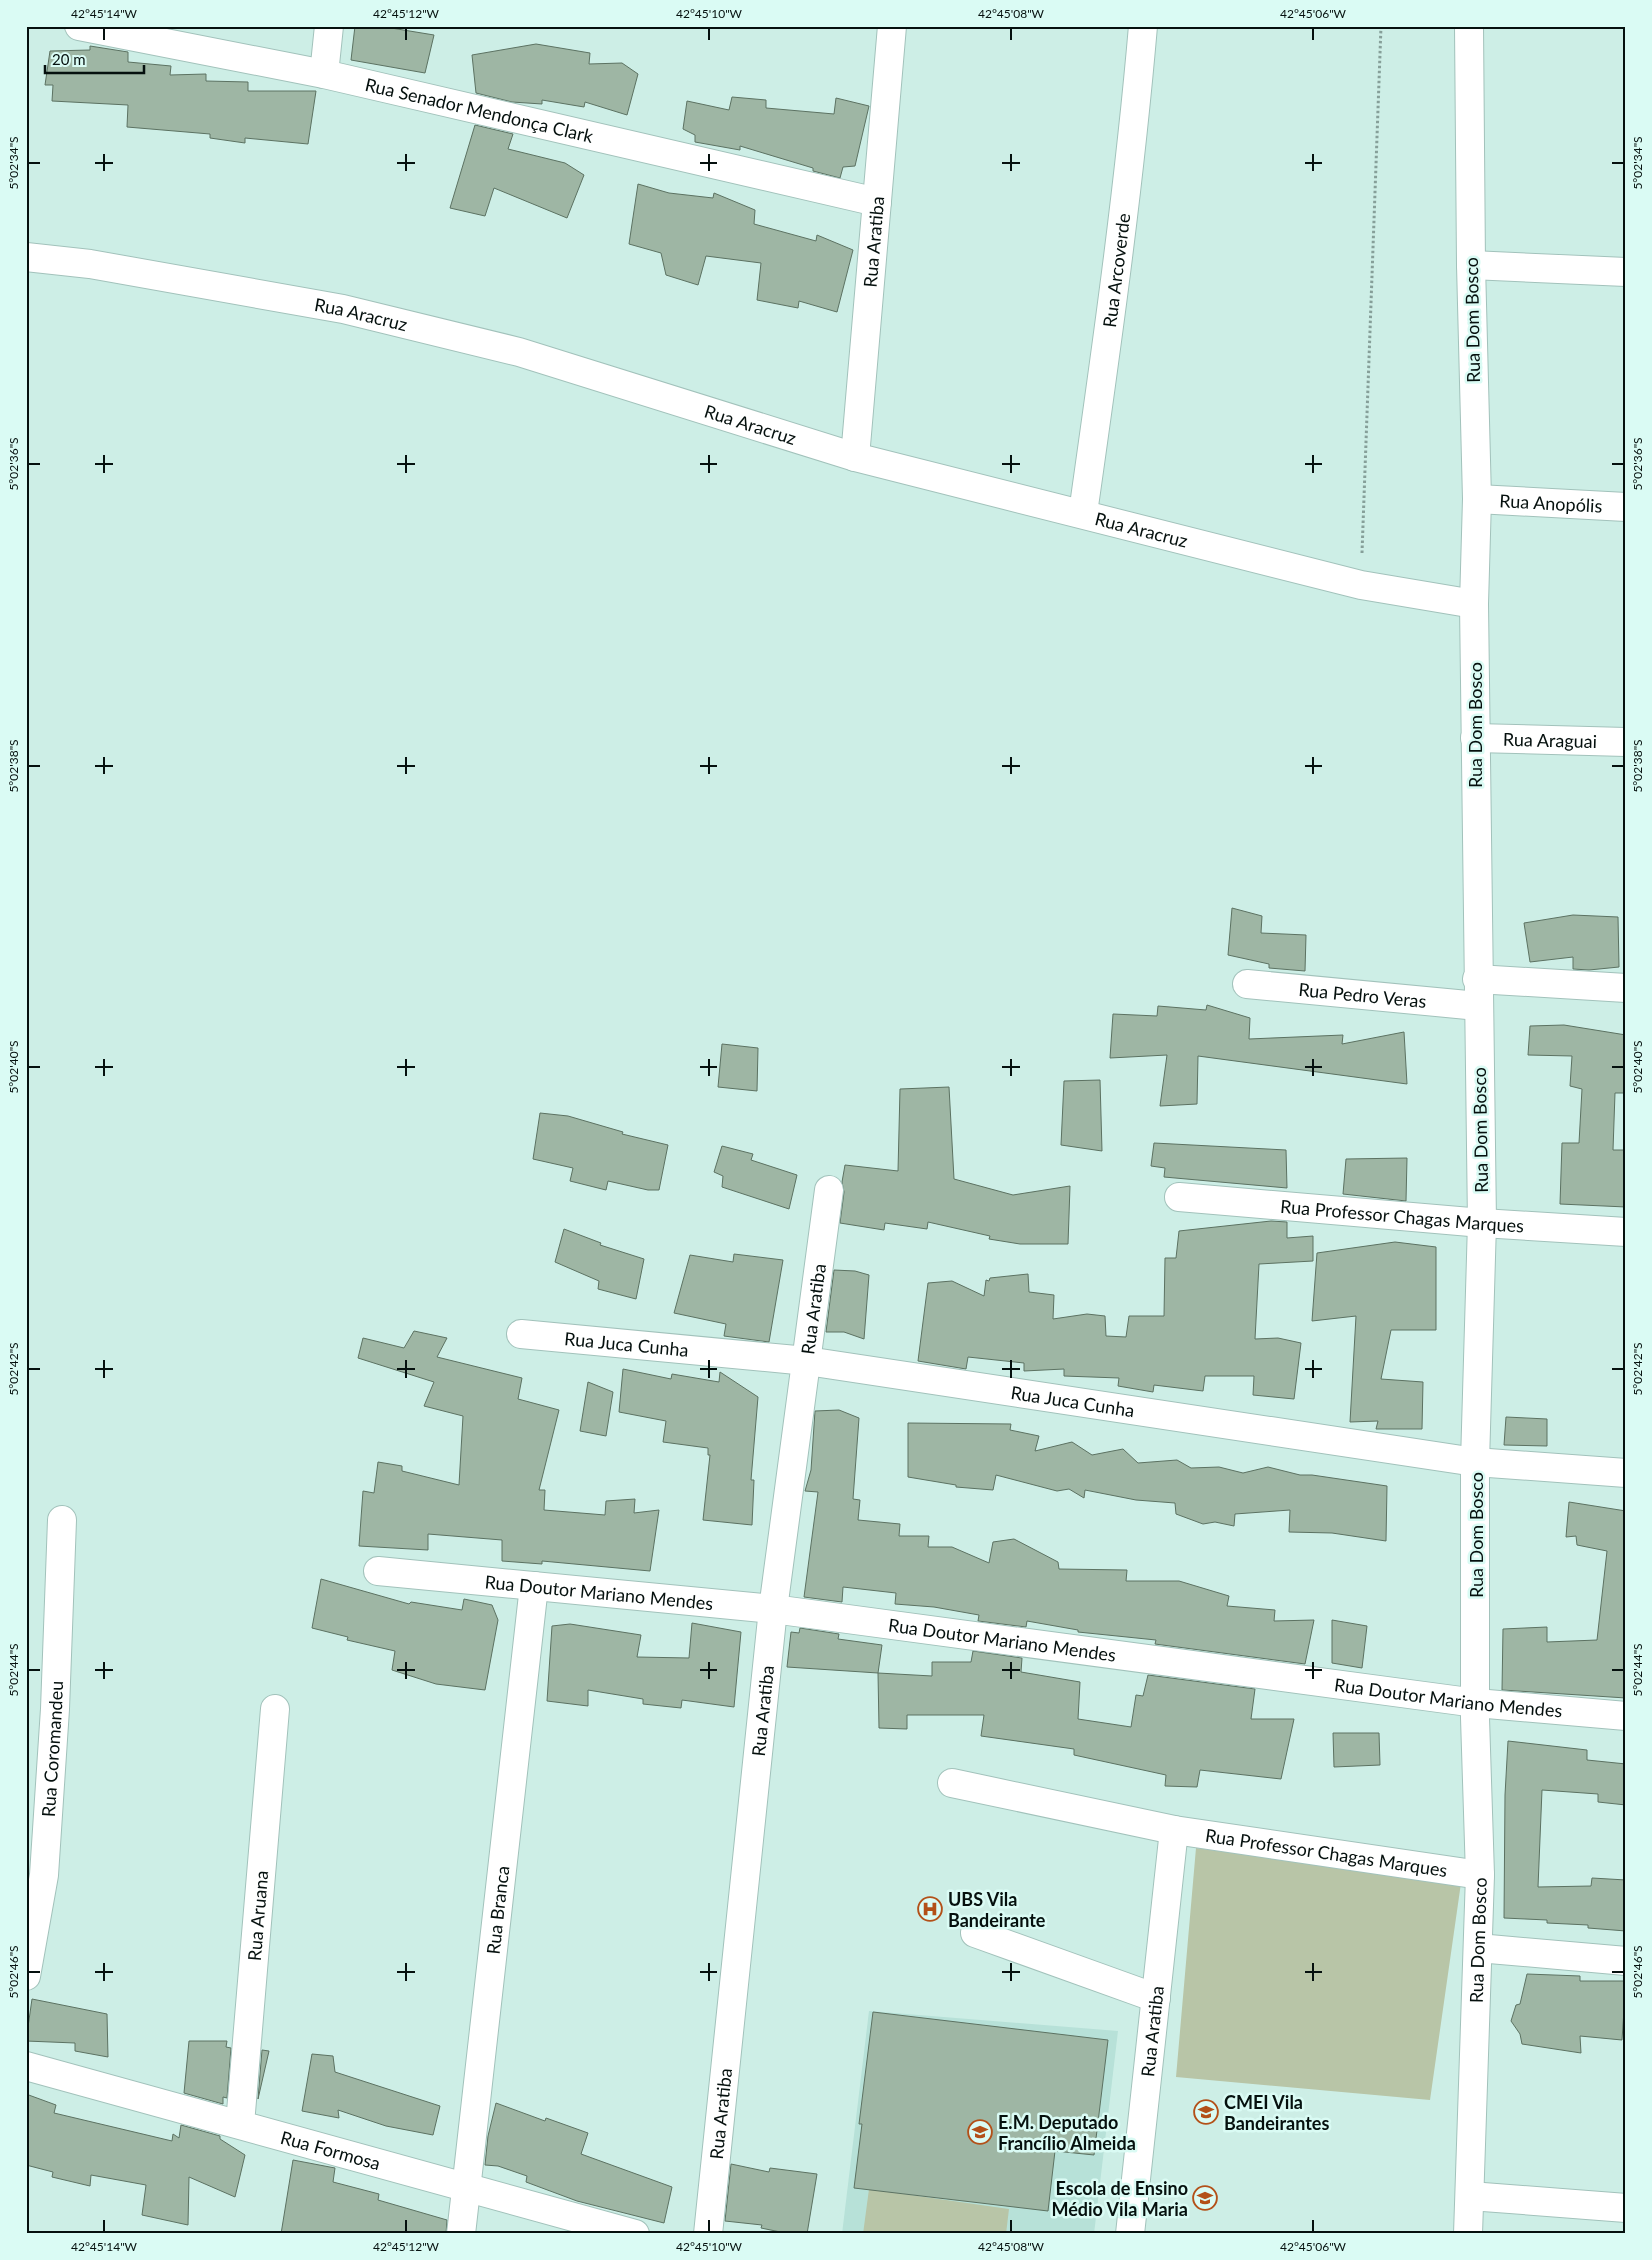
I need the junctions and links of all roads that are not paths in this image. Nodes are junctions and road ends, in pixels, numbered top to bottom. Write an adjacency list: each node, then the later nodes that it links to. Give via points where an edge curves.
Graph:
1 (79, 26): 6 (street, Rua Senador Mendonça Clark)
2 (329, 26): 6 (street)
3 (892, 26): 7 (street, Rua Aratiba)
4 (1143, 26): 14 (street, Rua Arcoverde, via 1114,298)
5 (1468, 26): 9 (street, Rua Dom Bosco)
6 (324, 74): 7 (street, Rua Senador Mendonça Clark)
7 (877, 202): 11 (street, Rua Aratiba)
8 (26, 258): 11 (street, Rua Aracruz, via 90,264 390,320 519,352)
9 (1471, 265): 10 (street); 12 (street, Rua Dom Bosco)
10 (1626, 272)
11 (856, 457): 14 (street, Rua Aracruz)
12 (1477, 499): 13 (street, Rua Anopólis); 15 (street, Rua Dom Bosco)
13 (1626, 507)
14 (1083, 513): 15 (street, Rua Aracruz, via 1361,585)
15 (1474, 604): 16 (street, Rua Dom Bosco)
16 (1475, 738): 17 (street, Rua Araguai); 18 (street, Rua Dom Bosco)
17 (1626, 742)
18 (1477, 979): 20 (street); 21 (street, Rua Dom Bosco)
19 (1247, 984): 21 (street, Rua Pedro Veras)
20 (1626, 988)
21 (1478, 1006): 24 (street, Rua Dom Bosco)
22 (829, 1190): 27 (street, Rua Aratiba)
23 (1179, 1197): 24 (street, Rua Professor Chagas Marques)
24 (1482, 1223): 25 (street, Rua Professor Chagas Marques); 28 (street, Rua Dom Bosco)
25 (1626, 1232)
26 (521, 1334): 27 (street, Rua Juca Cunha)
27 (806, 1361): 28 (street, Rua Juca Cunha); 33 (street, Rua Aratiba)
28 (1476, 1462): 29 (street, Rua Juca Cunha); 34 (street, Rua Dom Bosco)
29 (1626, 1473)
30 (62, 1520): 43 (street, Rua Coromandeu, via 55,1709 44,1875)
31 (378, 1571): 32 (street, Rua Doutor Mariano Mendes)
32 (534, 1586): 33 (street, Rua Doutor Mariano Mendes); 47 (street, Rua Branca)
33 (773, 1609): 34 (street, Rua Doutor Mariano Mendes); 52 (street, Rua Aratiba)
34 (1476, 1703): 36 (street, Rua Doutor Mariano Mendes); 39 (street, Rua Dom Bosco)
35 (275, 1709): 46 (street, Rua Aruana)
36 (1626, 1716)
37 (952, 1782): 38 (street, Rua Professor Chagas Marques)
38 (1174, 1830): 39 (street, Rua Professor Chagas Marques); 44 (street, Rua Aratiba)
39 (1480, 1875): 41 (street, Rua Dom Bosco)
40 (975, 1933): 44 (street)
41 (1478, 1948): 42 (street); 48 (street, Rua Dom Bosco)
42 (1626, 1961)
43 (26, 1976)
44 (1156, 1998): 53 (street, Rua Aratiba)
45 (26, 2066): 46 (street, Rua Formosa)
46 (240, 2124): 47 (street, Rua Formosa)
47 (467, 2187): 50 (street, Rua Branca); 51 (street, Rua Formosa)
48 (1470, 2196): 49 (street); 54 (street, Rua Dom Bosco)
49 (1626, 2208)
50 (460, 2234)
51 (635, 2234)
52 (708, 2234)
53 (1130, 2234)
54 (1468, 2234)

